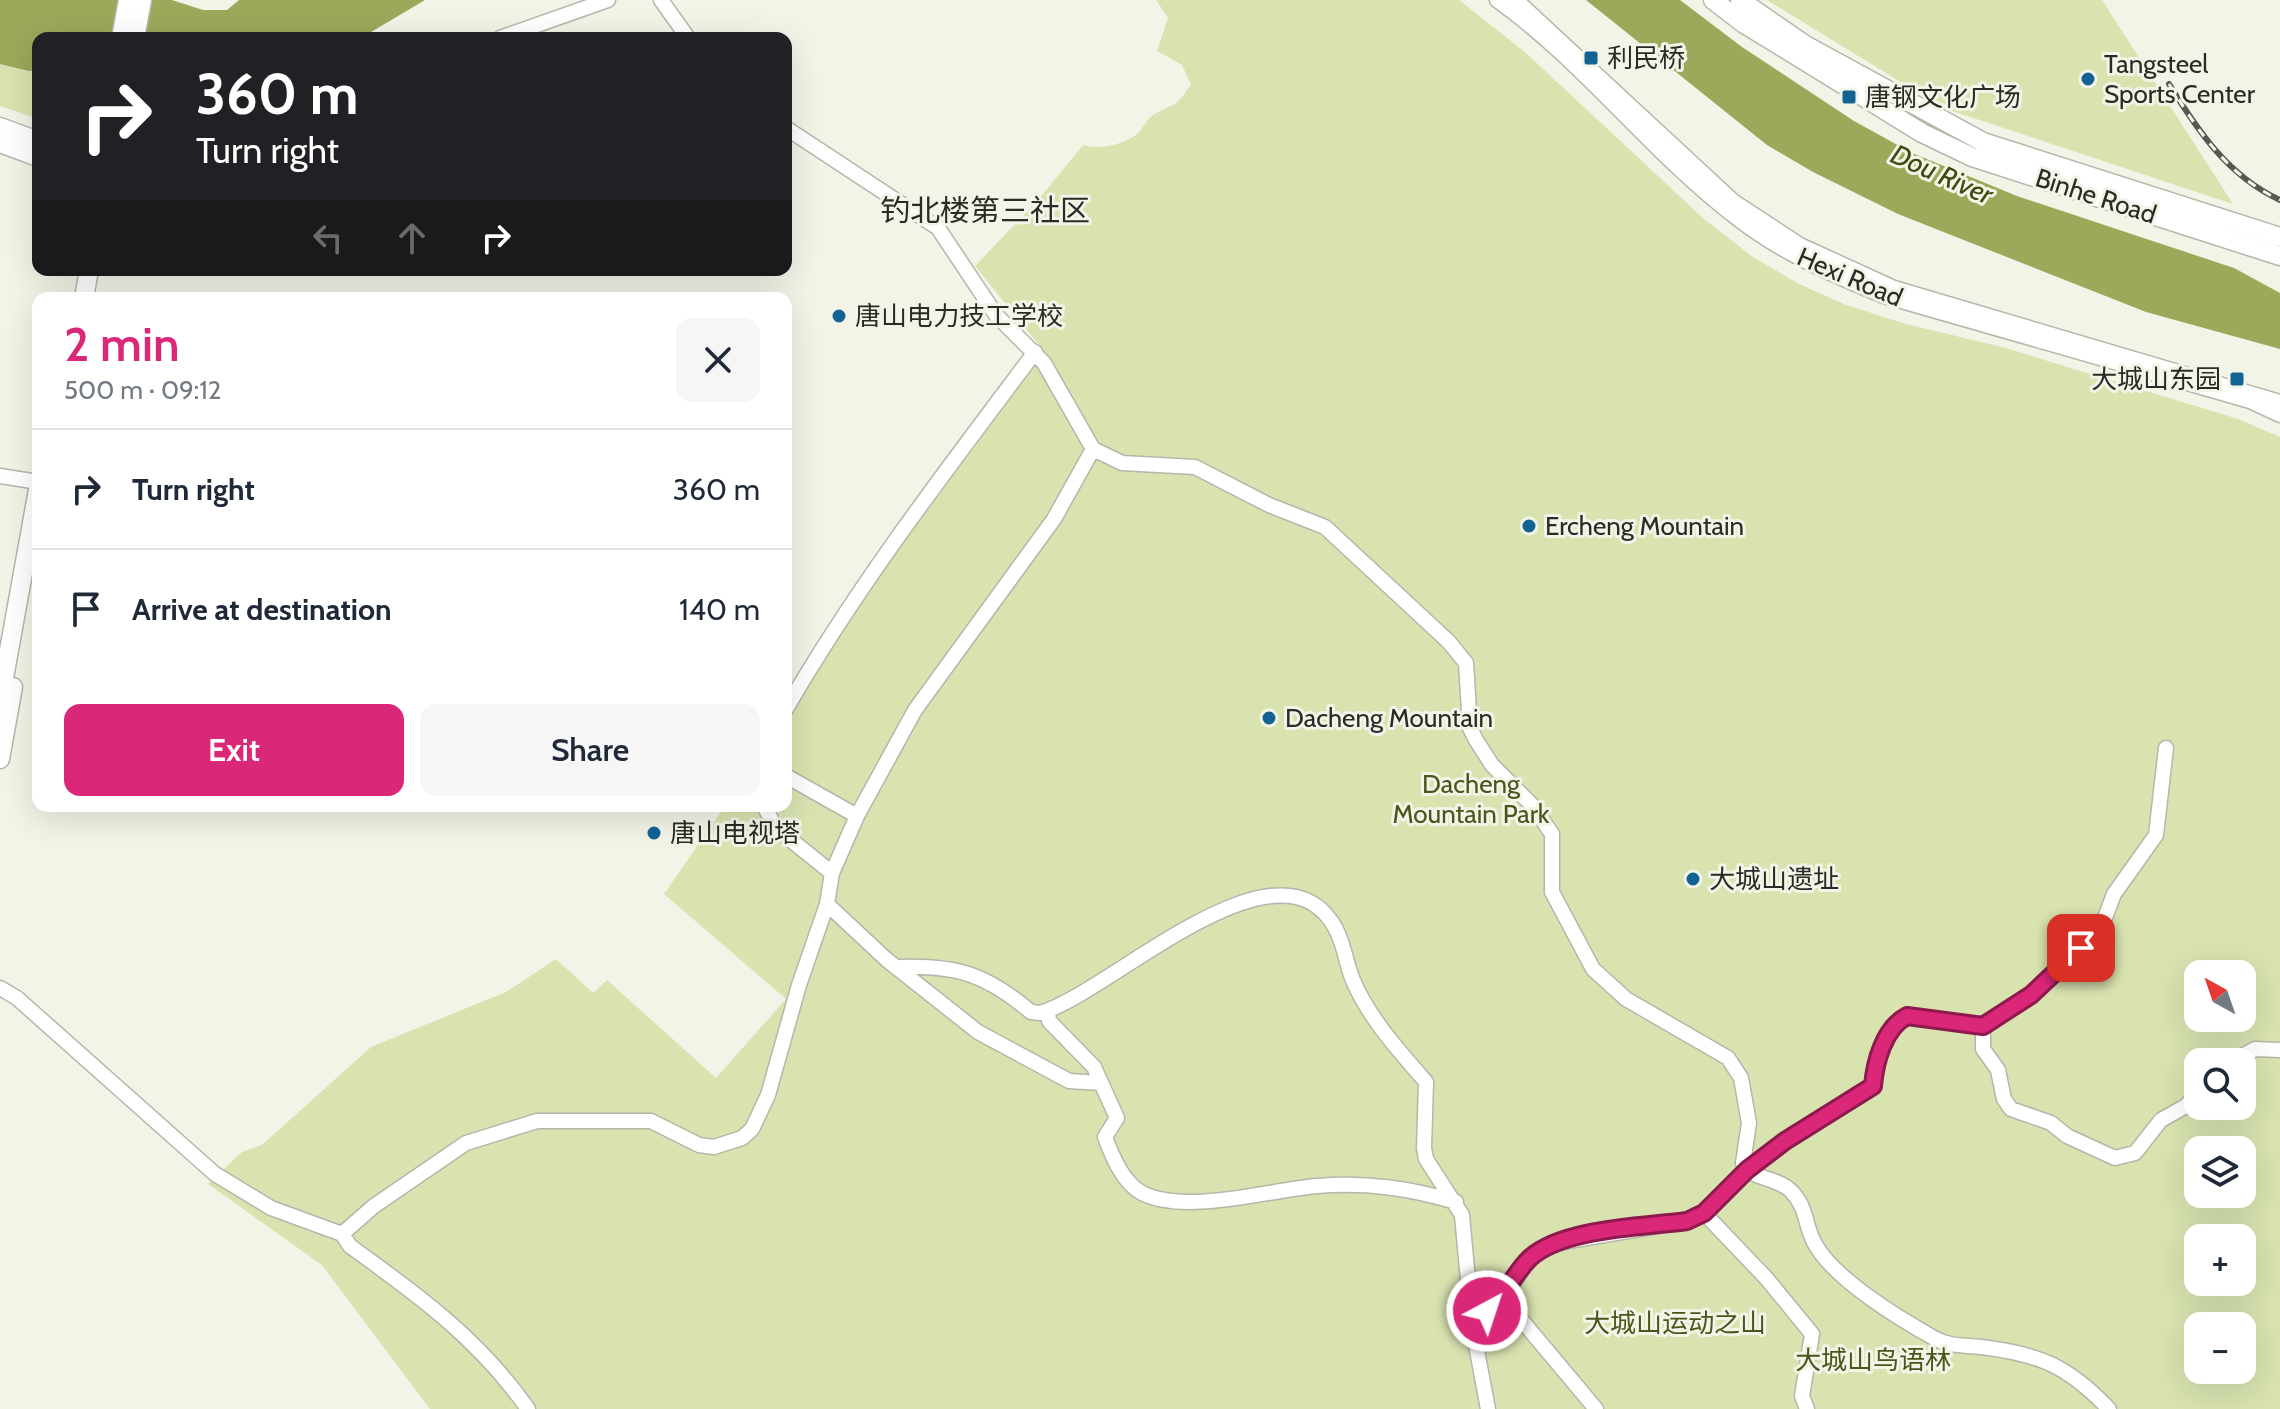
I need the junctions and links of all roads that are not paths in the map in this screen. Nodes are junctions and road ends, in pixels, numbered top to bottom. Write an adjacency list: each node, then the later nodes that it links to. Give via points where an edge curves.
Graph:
1 (128, 0): 9 (main road)
2 (142, 0): 10 (main road)
3 (608, 0): 11 (street)
4 (661, 0): 12 (street)
5 (1497, 0): 22 (street, Hexi Road, via 1545,38 1710,196 1769,240 1829,274 1884,296 2250,401)
6 (1516, 0): 21 (street, Hexi Road, via 1733,201 1800,245 1894,288)
7 (1713, 0): 19 (main road, Binhe Road, via 1922,133 1972,157)
8 (1740, 0): 18 (main road, Binhe Road, via 1805,45 1983,142)
9 (122, 32)
10 (136, 32)
11 (517, 32)
12 (684, 32)
13 (0, 127): 15 (main road)
14 (792, 132): 20 (street, via 938,228 996,315)
15 (32, 139)
16 (0, 143): 17 (main road)
17 (32, 155)
18 (2280, 237)
19 (2280, 256)
20 (1035, 352): 23 (street); 28 (street, via 878,564)
21 (2280, 402)
22 (2280, 415)
23 (1093, 449): 34 (street, via 1054,519 915,710); 45 (street, via 1122,463 1195,467 1325,527 1449,642 1466,663 1470,728 1476,740 1552,834 1552,892 1593,969 1626,999 1728,1058 1741,1078 1749,1123 1743,1163)
24 (0, 476): 25 (street)
25 (32, 481)
26 (32, 523): 29 (main road)
27 (32, 582): 31 (main road)
28 (792, 699)
29 (0, 700)
30 (2166, 748): 40 (street, via 2156,835 2114,894 2100,931 2031,995)
31 (0, 759)
32 (792, 779): 34 (street)
33 (767, 812): 35 (street, via 776,828)
34 (857, 816): 35 (street)
35 (832, 873): 36 (street)
36 (827, 904): 37 (street); 48 (street, via 768,1095 759,1118 742,1138 714,1147 651,1121 537,1121 466,1143)
37 (900, 967): 39 (street, via 940,966 982,976 1031,1012); 43 (street, via 978,1032 1069,1081)
38 (0, 988): 48 (street, via 215,1174 271,1208)
39 (1048, 1011): 43 (street, via 1049,1021 1084,1054); 46 (street, via 1209,917 1277,893 1293,894 1331,919 1372,1015 1426,1082 1426,1159)
40 (1983, 1026): 44 (street, via 1983,1049 1998,1070 2011,1109 2051,1123 2115,1158 2135,1153 2161,1120); 45 (street, via 1907,1016 1898,1021 1876,1060 1873,1086)
41 (2256, 1049): 42 (street)
42 (2280, 1050)
43 (1101, 1083): 46 (street, via 1117,1118 1105,1137 1114,1160 1143,1194 1180,1202 1319,1186 1381,1185)
44 (2184, 1107)
45 (1747, 1170): 47 (street); 55 (street, via 1789,1189 1807,1211 1816,1246 1837,1269 1936,1339 1954,1347 2048,1362 2073,1374)
46 (1456, 1202): 50 (street, via 1462,1215)
47 (1704, 1213): 49 (street, via 1687,1221 1551,1244 1521,1267); 54 (street, via 1812,1334 1802,1396)
48 (342, 1234): 51 (street, via 350,1246 437,1308 482,1350)
49 (1503, 1298): 50 (street); 53 (street)
50 (1472, 1324): 52 (street)
51 (528, 1409)
52 (1488, 1409)
53 (1596, 1409)
54 (1807, 1409)
55 (2109, 1409)

